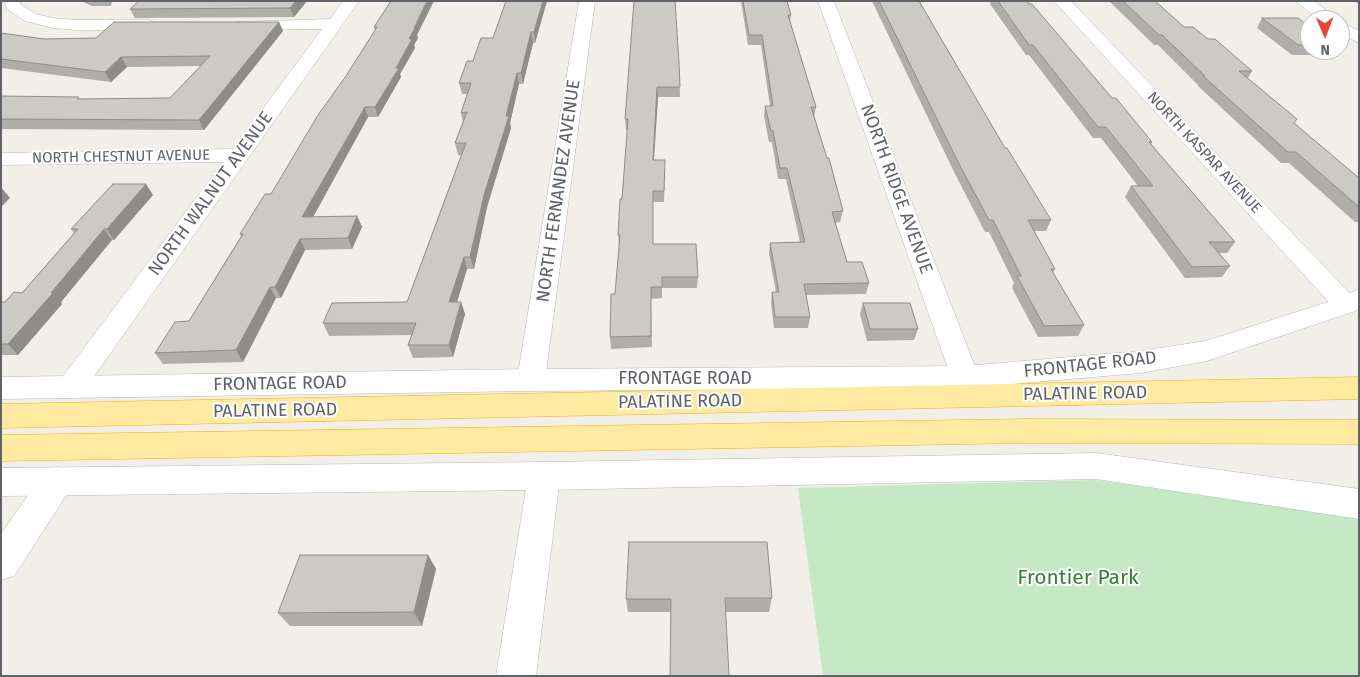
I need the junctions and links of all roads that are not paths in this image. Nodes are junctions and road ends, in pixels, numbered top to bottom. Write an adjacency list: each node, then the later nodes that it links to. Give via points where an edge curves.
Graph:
1 (12, 1): 9 (street, via 12,6 32,18 53,22 98,26)
2 (351, 1): 8 (street, NORTH WALNUT AVENUE)
3 (587, 1): 15 (street, NORTH FERNANDEZ AVENUE)
4 (826, 1): 14 (street, NORTH RIDGE AVENUE)
5 (1062, 1): 13 (street, NORTH KASPAR AVENUE)
6 (1303, 1): 7 (street)
7 (1318, 10)
8 (333, 24): 10 (street); 11 (street, NORTH WALNUT AVENUE)
9 (168, 25)
10 (227, 25)
11 (241, 155): 12 (street, NORTH CHESTNUT AVENUE); 16 (street, NORTH WALNUT AVENUE)
12 (1, 159)
13 (1353, 302): 14 (street, FRONTAGE ROAD, via 1207,351 1140,362)
14 (965, 377): 15 (street, FRONTAGE ROAD)
15 (531, 380): 16 (street, FRONTAGE ROAD)
16 (70, 387): 17 (street, FRONTAGE ROAD)
17 (1, 388)
18 (1359, 388): 19 (highway, PALATINE ROAD)
19 (1, 416)
20 (1359, 432): 21 (highway, PALATINE ROAD, via 1026,431)
21 (1, 448)
22 (544, 476): 23 (street); 25 (street, via 1096,466); 27 (street)
23 (57, 481): 24 (street); 26 (street)
24 (1, 482)
25 (1359, 504)
26 (1, 564)
27 (516, 676)

